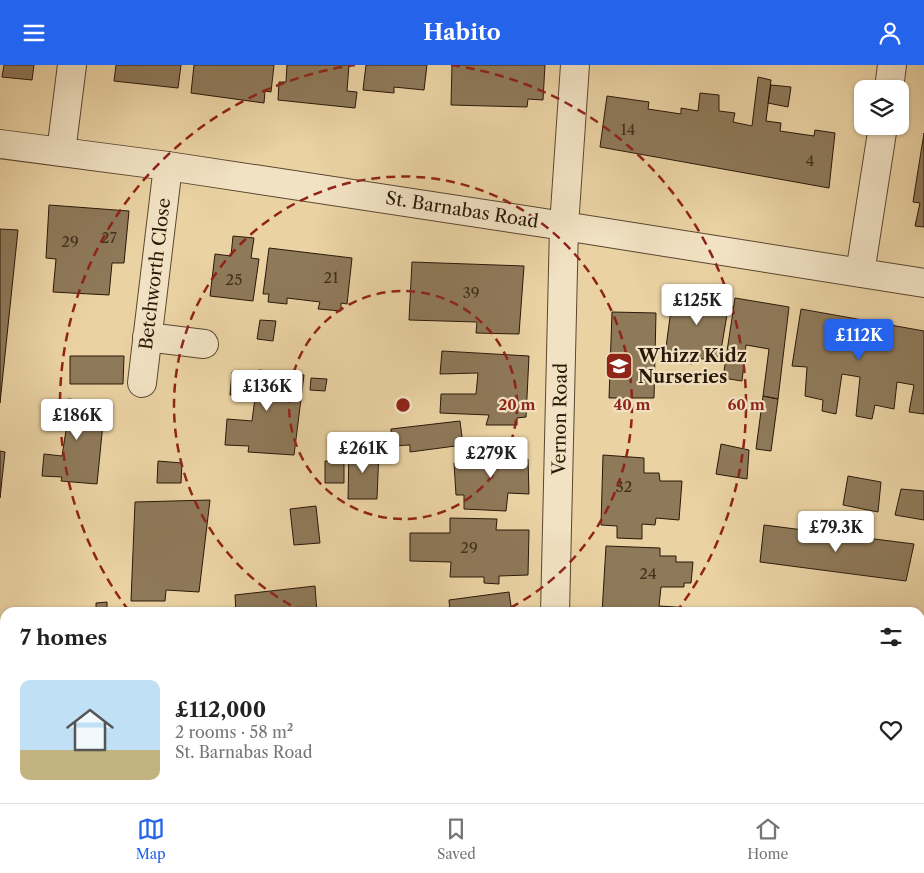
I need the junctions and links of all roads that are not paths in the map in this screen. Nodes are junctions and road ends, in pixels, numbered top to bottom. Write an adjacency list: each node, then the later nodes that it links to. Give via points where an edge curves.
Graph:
1 (72, 65): 7 (street)
2 (575, 65): 9 (street, Vernon Road)
3 (892, 65): 4 (street)
4 (890, 80)
5 (882, 135): 10 (street)
6 (0, 144): 7 (street, St. Barnabas Road)
7 (62, 152): 8 (street, St. Barnabas Road)
8 (168, 165): 9 (street, St. Barnabas Road); 12 (street, Betchworth Close)
9 (564, 226): 10 (street, St. Barnabas Road); 15 (street, Vernon Road)
10 (860, 273): 11 (street, St. Barnabas Road)
11 (924, 283)
12 (147, 337): 13 (street); 14 (street, Betchworth Close)
13 (204, 344)
14 (142, 383)
15 (555, 607)

